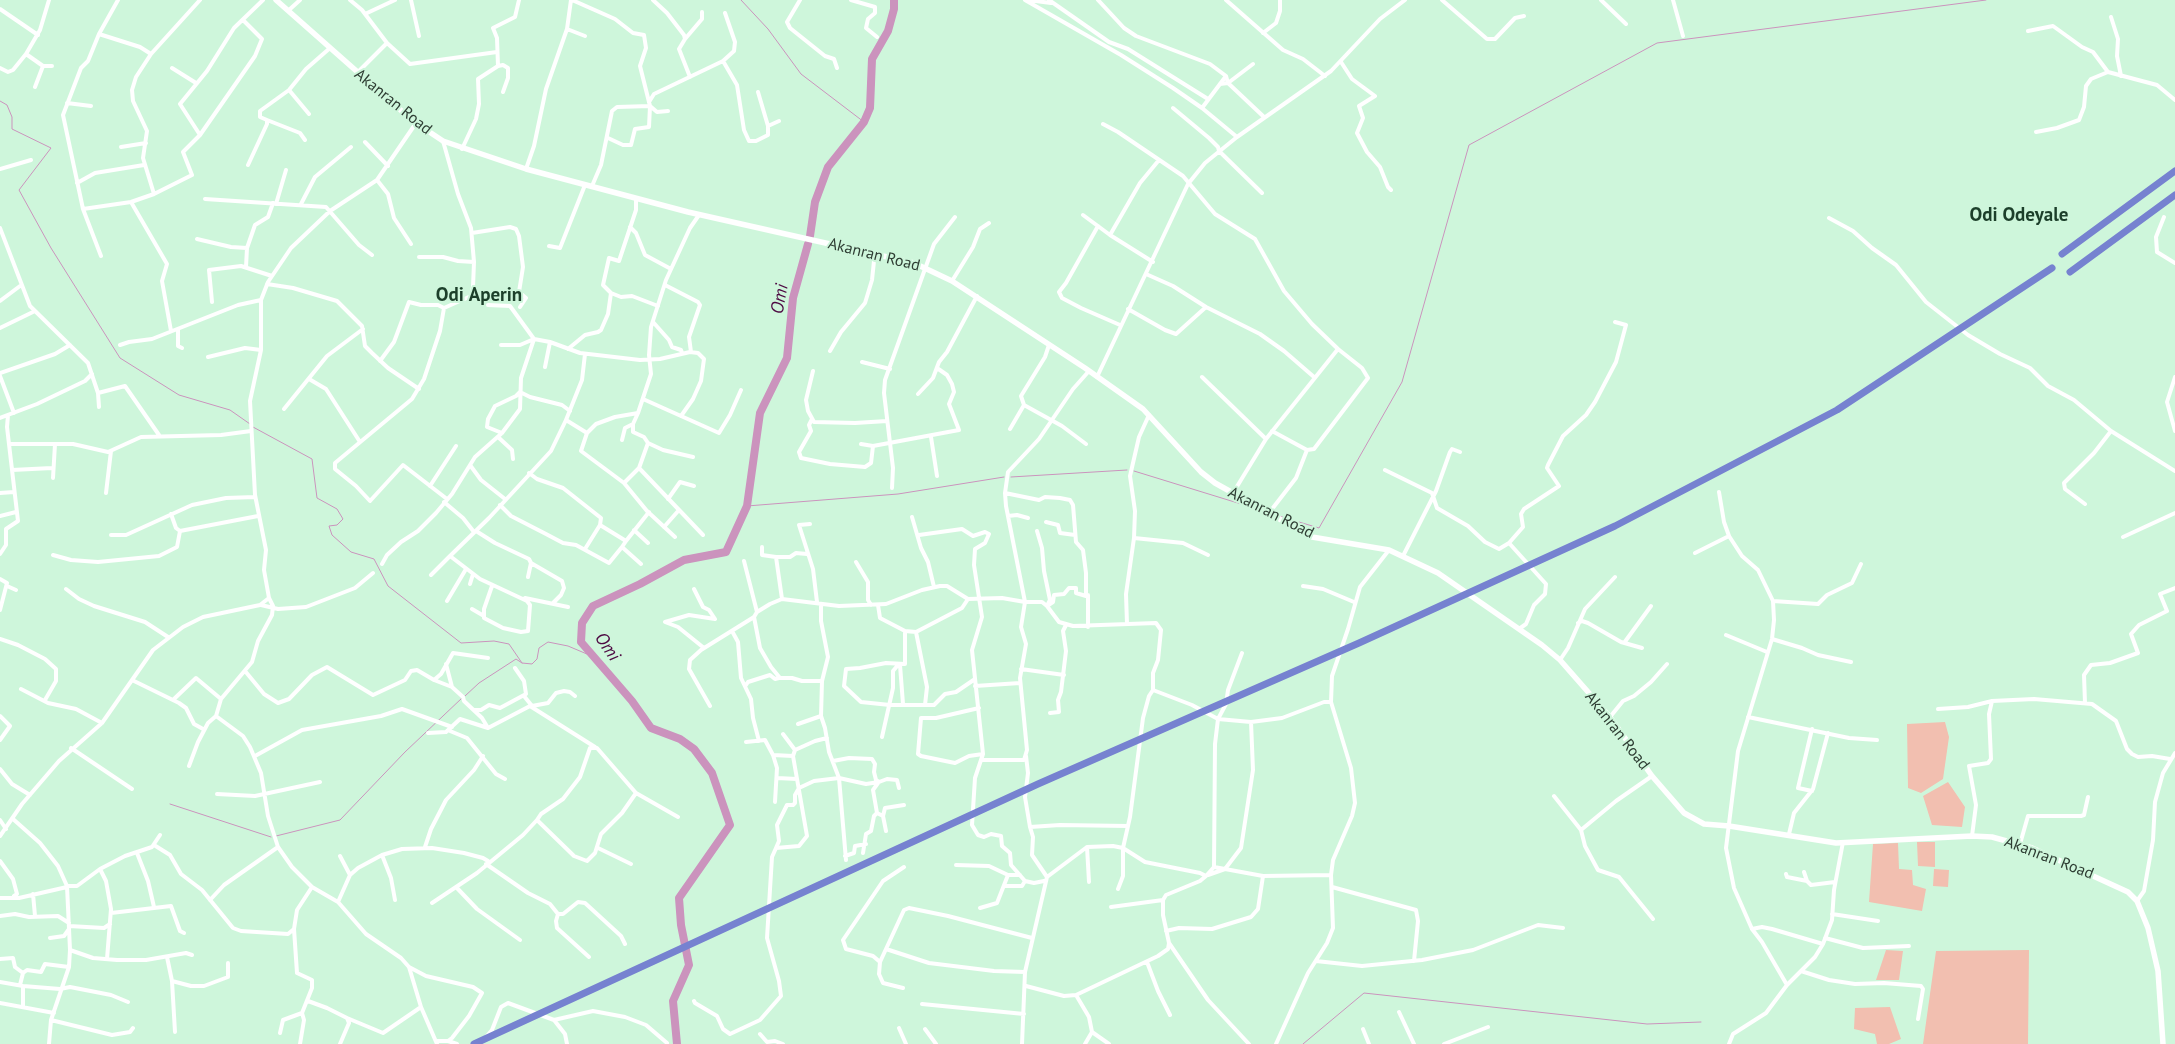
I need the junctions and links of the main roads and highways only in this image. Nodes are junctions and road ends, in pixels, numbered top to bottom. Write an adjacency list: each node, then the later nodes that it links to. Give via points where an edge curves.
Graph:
1 (276, 0): 8 (main road, Akanran Road, via 416,123 462,149 699,215 879,254 926,267 952,281 1089,371 1149,416 1201,472 1233,493 1312,536 1389,550 1403,556 1438,573 1520,629 1560,660 1610,717 1652,776 1684,813 1704,824 1843,842 1992,837 2020,844 2128,892 2137,901 2148,928 2158,971)
2 (2175, 171): 4 (highway)
3 (2175, 195): 6 (highway)
4 (2062, 254)
5 (2052, 268): 7 (highway, via 1837,410 1615,526 1038,784)
6 (2070, 272)
7 (475, 1044)
8 (2163, 1044)

